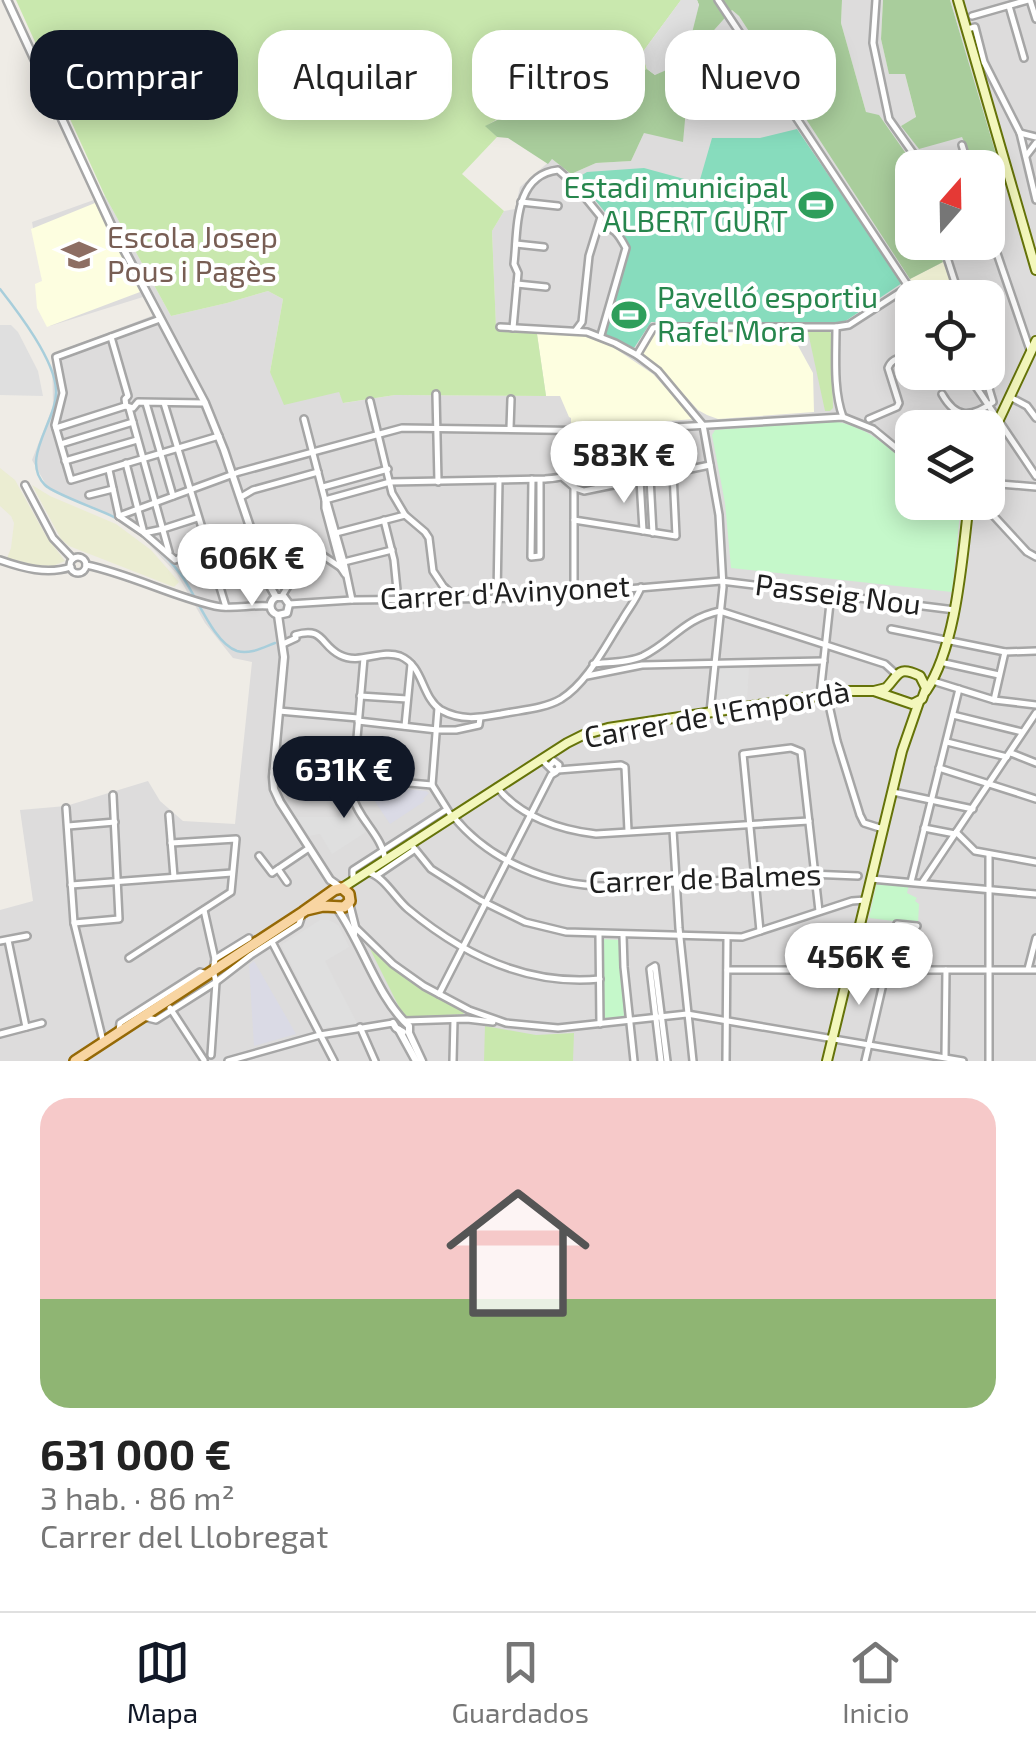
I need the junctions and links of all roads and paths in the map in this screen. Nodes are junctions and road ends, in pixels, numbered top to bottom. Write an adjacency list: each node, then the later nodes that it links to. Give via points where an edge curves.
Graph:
1 (7, 0): 32 (street)
2 (718, 0): 28 (street)
3 (876, 0): 17 (street, via 873,43 888,119)
4 (958, 0): 9 (main road)
5 (1029, 0): 6 (street); 8 (street)
6 (1009, 6): 7 (street); 10 (street)
7 (972, 16)
8 (1036, 20)
9 (970, 28): 11 (main road); 12 (street)
10 (1024, 58)
11 (976, 64): 12 (street); 27 (main road)
12 (992, 78): 13 (street)
13 (1020, 133): 14 (street); 16 (street)
14 (1034, 139): 16 (street); 19 (street)
15 (962, 145): 18 (street)
16 (1023, 146): 19 (street)
17 (911, 150)
18 (964, 150)
19 (1026, 156): 20 (street)
20 (1036, 200)
21 (520, 202): 22 (street); 23 (street, via 544,172 558,170 601,216); 24 (street)
22 (558, 206)
23 (597, 231): 33 (street); 40 (street, via 613,228 626,248)
24 (516, 244): 25 (street); 29 (street)
25 (544, 247)
26 (999, 260): 42 (street)
27 (1036, 270)
28 (904, 280)
29 (517, 284): 30 (street); 35 (street)
30 (546, 287)
31 (895, 295): 36 (street)
32 (160, 318): 39 (street); 56 (street)
33 (582, 322): 37 (street); 38 (street)
34 (500, 328): 35 (street)
35 (513, 328): 37 (street)
36 (836, 328): 43 (street, via 659,326); 62 (street)
37 (574, 331): 38 (street)
38 (588, 332): 40 (street)
39 (111, 336): 49 (street); 70 (street, via 56,358 63,394)
40 (601, 337): 43 (street)
41 (1036, 342): 42 (main road)
42 (1031, 352): 50 (main road)
43 (636, 355): 67 (street)
44 (895, 361): 61 (street, via 888,368 899,403)
45 (980, 390): 57 (street)
46 (987, 390): 57 (street)
47 (436, 394): 68 (street)
48 (942, 394): 57 (street, via 958,412 973,413)
49 (128, 396): 53 (street); 58 (street)
50 (1010, 398): 60 (main road); 63 (street)
51 (512, 399): 71 (street)
52 (370, 401): 74 (street)
53 (138, 402): 54 (street); 58 (street)
54 (146, 403): 55 (street); 82 (street)
55 (164, 403): 56 (street); 80 (street)
56 (206, 403): 76 (street)
57 (990, 403): 59 (street)
58 (128, 407): 66 (street); 70 (street)
59 (993, 410)
60 (1004, 410)
61 (880, 416): 65 (street); 69 (street)
62 (843, 417): 67 (street); 79 (street, via 873,428)
63 (1036, 418)
64 (304, 419): 81 (street)
65 (870, 419)
66 (133, 422): 77 (street); 78 (street)
67 (703, 425): 72 (street); 86 (street)
68 (437, 427): 71 (street); 74 (street); 101 (street)
69 (880, 427)
70 (56, 428): 78 (street)
71 (510, 428): 72 (street)
72 (574, 431): 88 (street)
73 (1005, 431): 94 (street)
74 (379, 433): 81 (street); 89 (street)
75 (662, 435): 93 (street)
76 (219, 436): 80 (street); 92 (street)
77 (138, 440): 83 (street); 84 (street)
78 (60, 444): 84 (street)
79 (895, 446)
80 (178, 448): 82 (street); 108 (street)
81 (314, 451): 90 (street); 92 (street)
82 (161, 453): 83 (street); 110 (street)
83 (142, 458): 85 (street); 113 (street)
84 (66, 461): 87 (street, via 71,480)
85 (126, 463): 87 (street); 114 (street)
86 (710, 465): 91 (street); 139 (street, via 720,515)
87 (108, 468): 105 (street)
88 (574, 468): 95 (street); 106 (street)
89 (388, 469): 100 (street); 104 (street)
90 (318, 472): 104 (street); 111 (street)
91 (673, 473): 93 (street); 128 (street, via 676,536)
92 (232, 474): 108 (street); 111 (street)
93 (664, 475): 96 (street)
94 (1036, 476)
95 (562, 477): 97 (street); 106 (street)
96 (650, 478): 99 (street); 128 (street)
97 (536, 479): 97 (street, via 531,557 540,556); 98 (street)
98 (499, 480): 101 (street); 144 (street)
99 (640, 480): 106 (street); 123 (street)
100 (390, 482): 101 (street); 112 (street); 115 (street)
101 (438, 482)
102 (25, 485): 134 (street)
103 (1005, 485): 107 (street)
104 (322, 487): 112 (street)
105 (113, 488): 109 (street); 116 (street)
106 (575, 488): 119 (street)
107 (1035, 488)
108 (190, 491): 110 (street); 117 (street)
109 (89, 495)
110 (174, 496): 113 (street)
111 (240, 497): 125 (street)
112 (325, 500): 127 (street); 138 (street)
113 (156, 502): 114 (street); 122 (street)
114 (137, 509): 116 (street); 124 (street)
115 (404, 515): 118 (street); 147 (street, via 426,532 433,571)
116 (119, 516): 124 (street)
117 (198, 517): 122 (street); 129 (street)
118 (384, 520): 127 (street); 131 (street)
119 (574, 520): 123 (street); 141 (street)
120 (966, 520): 151 (main road)
121 (998, 520): 133 (street)
122 (163, 529): 124 (street); 132 (street)
123 (643, 531): 128 (street)
124 (144, 532): 132 (street)
125 (252, 532): 129 (street); 143 (street)
126 (289, 532): 130 (street)
127 (336, 533): 138 (street)
128 (654, 533)
129 (208, 547): 132 (street, via 175,560); 150 (street)
130 (315, 550): 138 (street); 143 (street)
131 (392, 550): 138 (street); 146 (street)
132 (170, 554)
133 (1036, 557)
134 (73, 559): 136 (street, via 82,558); 137 (street)
135 (0, 560): 137 (street, via 42,570)
136 (86, 566): 137 (street, via 78,573); 150 (street)
137 (71, 567)
138 (343, 568): 145 (street)
139 (721, 580): 140 (street, Carrer d'Avinyonet); 142 (street, Passeig Nou); 152 (street)
140 (642, 587): 141 (street, Carrer d'Avinyonet); 164 (street)
141 (574, 593): 144 (street, Carrer d'Avinyonet)
142 (832, 594): 151 (street, Passeig Nou); 157 (street)
143 (279, 597): 148 (street); 149 (street)
144 (497, 598): 147 (street, Carrer d'Avinyonet)
145 (352, 600): 146 (street, Carrer d'Avinyonet); 148 (street, Carrer d'Avinyonet)
146 (398, 600): 147 (street, Carrer d'Avinyonet)
147 (458, 600)
148 (289, 604): 153 (street)
149 (270, 606): 150 (street); 153 (street)
150 (226, 607)
151 (954, 610): 155 (main road)
152 (720, 611): 157 (street); 162 (street); 164 (street, via 696,618 643,656)
153 (278, 615): 156 (street)
154 (891, 629): 155 (street)
155 (946, 640): 159 (street); 165 (main road)
156 (282, 644): 160 (street, via 312,632 338,655); 182 (street)
157 (826, 645): 161 (street); 166 (street, via 885,664)
158 (1036, 651): 159 (street)
159 (1005, 652): 167 (street)
160 (364, 658): 163 (street, via 393,655); 175 (street)
161 (824, 661): 162 (street); 174 (street)
162 (715, 662): 169 (street); 183 (street)
163 (411, 663): 176 (street); 181 (street)
164 (594, 664): 169 (street)
165 (936, 672): 167 (street); 168 (main road); 171 (street); 173 (main road)
166 (896, 674): 168 (main road); 170 (main road)
167 (999, 674): 178 (street)
168 (920, 676): 173 (main road)
169 (584, 677): 186 (street, via 556,702)
170 (890, 684): 172 (main road); 177 (main road)
171 (959, 689): 178 (street); 185 (street)
172 (874, 690): 174 (main road, Carrer de l'Empordà); 177 (main road)
173 (926, 692): 179 (main road)
174 (824, 694): 183 (main road, Carrer de l'Empordà); 216 (street, via 860,815)
175 (360, 696): 176 (street); 187 (street)
176 (407, 699): 188 (street)
177 (900, 700): 179 (main road); 190 (main road, via 909,713)
178 (994, 700): 180 (street)
179 (918, 702): 190 (main road)
180 (1036, 705)
181 (438, 708): 186 (street); 189 (street)
182 (279, 711): 187 (street); 197 (street)
183 (710, 712): 195 (main road, Carrer de l'Empordà, via 592,732)
184 (1036, 714): 191 (street)
185 (952, 715): 191 (street); 192 (street)
186 (480, 718): 189 (street, via 478,725)
187 (358, 719): 188 (street); 198 (street)
188 (405, 726): 189 (street)
189 (437, 730): 200 (street)
190 (908, 731): 202 (main road)
191 (1023, 732): 193 (street)
192 (946, 742): 193 (street); 196 (street)
193 (1009, 754): 194 (street); 199 (street)
194 (1036, 763)
195 (555, 767): 201 (main road, Carrer de l'Empordà, via 542,759); 210 (street); 218 (street, via 625,767)
196 (940, 768): 199 (street); 205 (street)
197 (273, 772): 198 (street); 222 (street, via 277,798)
198 (353, 778): 200 (street); 224 (street, via 353,802)
199 (989, 784): 204 (street); 207 (street)
200 (432, 786): 208 (street, Carrer de Balmes)
201 (498, 787): 208 (main road, Carrer de l'Empordà); 210 (street)
202 (892, 792): 205 (street); 216 (main road)
203 (113, 795): 212 (street)
204 (1036, 799)
205 (932, 800): 207 (street); 215 (street)
206 (66, 808): 214 (street)
207 (973, 809): 219 (street)
208 (450, 814): 221 (main road, Carrer de l'Empordà); 224 (street, Carrer de l'Empordà); 226 (street, Carrer de Balmes)
209 (169, 815): 220 (street)
210 (532, 815): 218 (street, via 578,832); 226 (street)
211 (809, 821): 213 (street); 213 (street, via 801,752 791,748 743,754); 230 (street)
212 (115, 822): 214 (street); 237 (street)
213 (748, 825): 217 (street); 235 (street)
214 (68, 826): 242 (street)
215 (924, 828): 219 (street); 239 (street)
216 (882, 829): 236 (main road)
217 (673, 830): 218 (street); 240 (street)
218 (628, 832)
219 (956, 833): 223 (street, via 975,852); 241 (street)
220 (171, 843): 229 (street, via 236,839); 233 (street)
221 (412, 847): 224 (main road, Carrer de l'Empordà); 231 (street, Carrer de l'Empordà); 247 (street, via 430,869)
222 (309, 848): 228 (street); 244 (street)
223 (990, 854): 227 (street); 243 (street)
224 (385, 855): 234 (main road, Carrer de l'Empordà); 234 (street, Carrer de l'Empordà, via 353,870)
225 (259, 856): 228 (street, via 271,873)
226 (508, 860): 240 (street, Carrer de Balmes, via 588,885); 247 (street)
227 (1036, 862)
228 (278, 869): 238 (street)
229 (233, 873): 233 (street); 249 (street, via 231,892)
230 (814, 874): 232 (street, Carrer de Balmes); 235 (street, Carrer de Balmes); 251 (street)
231 (378, 875): 234 (street); 265 (street, via 400,902)
232 (858, 876)
233 (174, 877): 237 (street)
234 (360, 877): 244 (main road, Carrer de l'Empordà)
235 (754, 878): 240 (street, Carrer de Balmes); 255 (street)
236 (871, 879): 239 (street); 246 (main road)
237 (117, 882): 242 (street); 252 (street, via 119,919)
238 (287, 882)
239 (911, 882): 241 (street)
240 (676, 883): 259 (street)
241 (922, 884): 243 (street)
242 (71, 885): 252 (street)
243 (989, 890): 245 (street); 273 (street)
244 (339, 891): 248 (main road, via 330,901); 248 (main road, via 344,908); 250 (main road); 254 (street)
245 (1036, 894)
246 (865, 900): 251 (street); 270 (main road)
247 (486, 904): 256 (street, via 544,928); 265 (street)
248 (336, 907): 250 (main road); 254 (street)
249 (204, 910): 267 (street); 268 (street)
250 (305, 911): 263 (street, via 299,924); 268 (main road)
251 (818, 912): 255 (street)
252 (74, 923): 297 (street)
253 (916, 926): 271 (street, via 897,924)
254 (354, 930): 264 (street); 266 (street)
255 (760, 931): 260 (street)
256 (600, 934): 257 (street); 276 (street)
257 (623, 935): 259 (street); 285 (street)
258 (27, 936): 262 (street)
259 (680, 936): 260 (street); 281 (street)
260 (728, 938): 269 (street)
261 (1036, 938): 274 (street)
262 (4, 940): 291 (street)
263 (272, 942): 277 (street); 295 (street)
264 (374, 946): 266 (street); 278 (street)
265 (463, 948): 276 (street, via 512,971); 278 (street)
266 (364, 954): 290 (street)
267 (129, 958)
268 (220, 961): 275 (main road)
269 (727, 970): 270 (street); 286 (street)
270 (849, 970): 271 (street); 296 (main road)
271 (888, 970): 272 (street); 298 (street)
272 (946, 970): 273 (street); 300 (street)
273 (988, 970): 274 (street); 315 (street)
274 (1032, 970)
275 (210, 972): 277 (street); 279 (main road); 293 (street, via 200,972 120,1023)
276 (600, 979): 289 (street)
277 (216, 982): 279 (street); 299 (street)
278 (439, 994): 280 (street)
279 (168, 1006): 293 (main road); 301 (street)
280 (469, 1010): 283 (street); 288 (street)
281 (688, 1014): 282 (street); 286 (street); 310 (street)
282 (659, 1016): 282 (street, via 656,969 652,966); 285 (street); 309 (street)
283 (467, 1019): 284 (street); 288 (street)
284 (454, 1020): 290 (street); 307 (street)
285 (629, 1020): 289 (street); 308 (street)
286 (726, 1021): 296 (street); 311 (street)
287 (42, 1022): 291 (street)
288 (506, 1023): 289 (street)
289 (600, 1024)
290 (399, 1025): 292 (street); 306 (street)
291 (26, 1027): 294 (street)
292 (360, 1028): 295 (street); 305 (street)
293 (119, 1030): 297 (main road)
294 (0, 1034)
295 (320, 1035): 303 (street); 304 (street)
296 (833, 1038): 298 (street); 312 (main road)
297 (98, 1044): 302 (main road)
298 (869, 1044): 300 (street); 313 (street)
299 (214, 1058): 301 (street)
300 (944, 1058): 314 (street)
301 (204, 1060)
302 (71, 1061)
303 (228, 1061)
304 (334, 1061)
305 (375, 1061)
306 (419, 1061)
307 (453, 1061)
308 (634, 1061)
309 (664, 1061)
310 (693, 1061)
311 (726, 1061)
312 (827, 1061)
313 (865, 1061)
314 (963, 1061)
315 (988, 1061)

